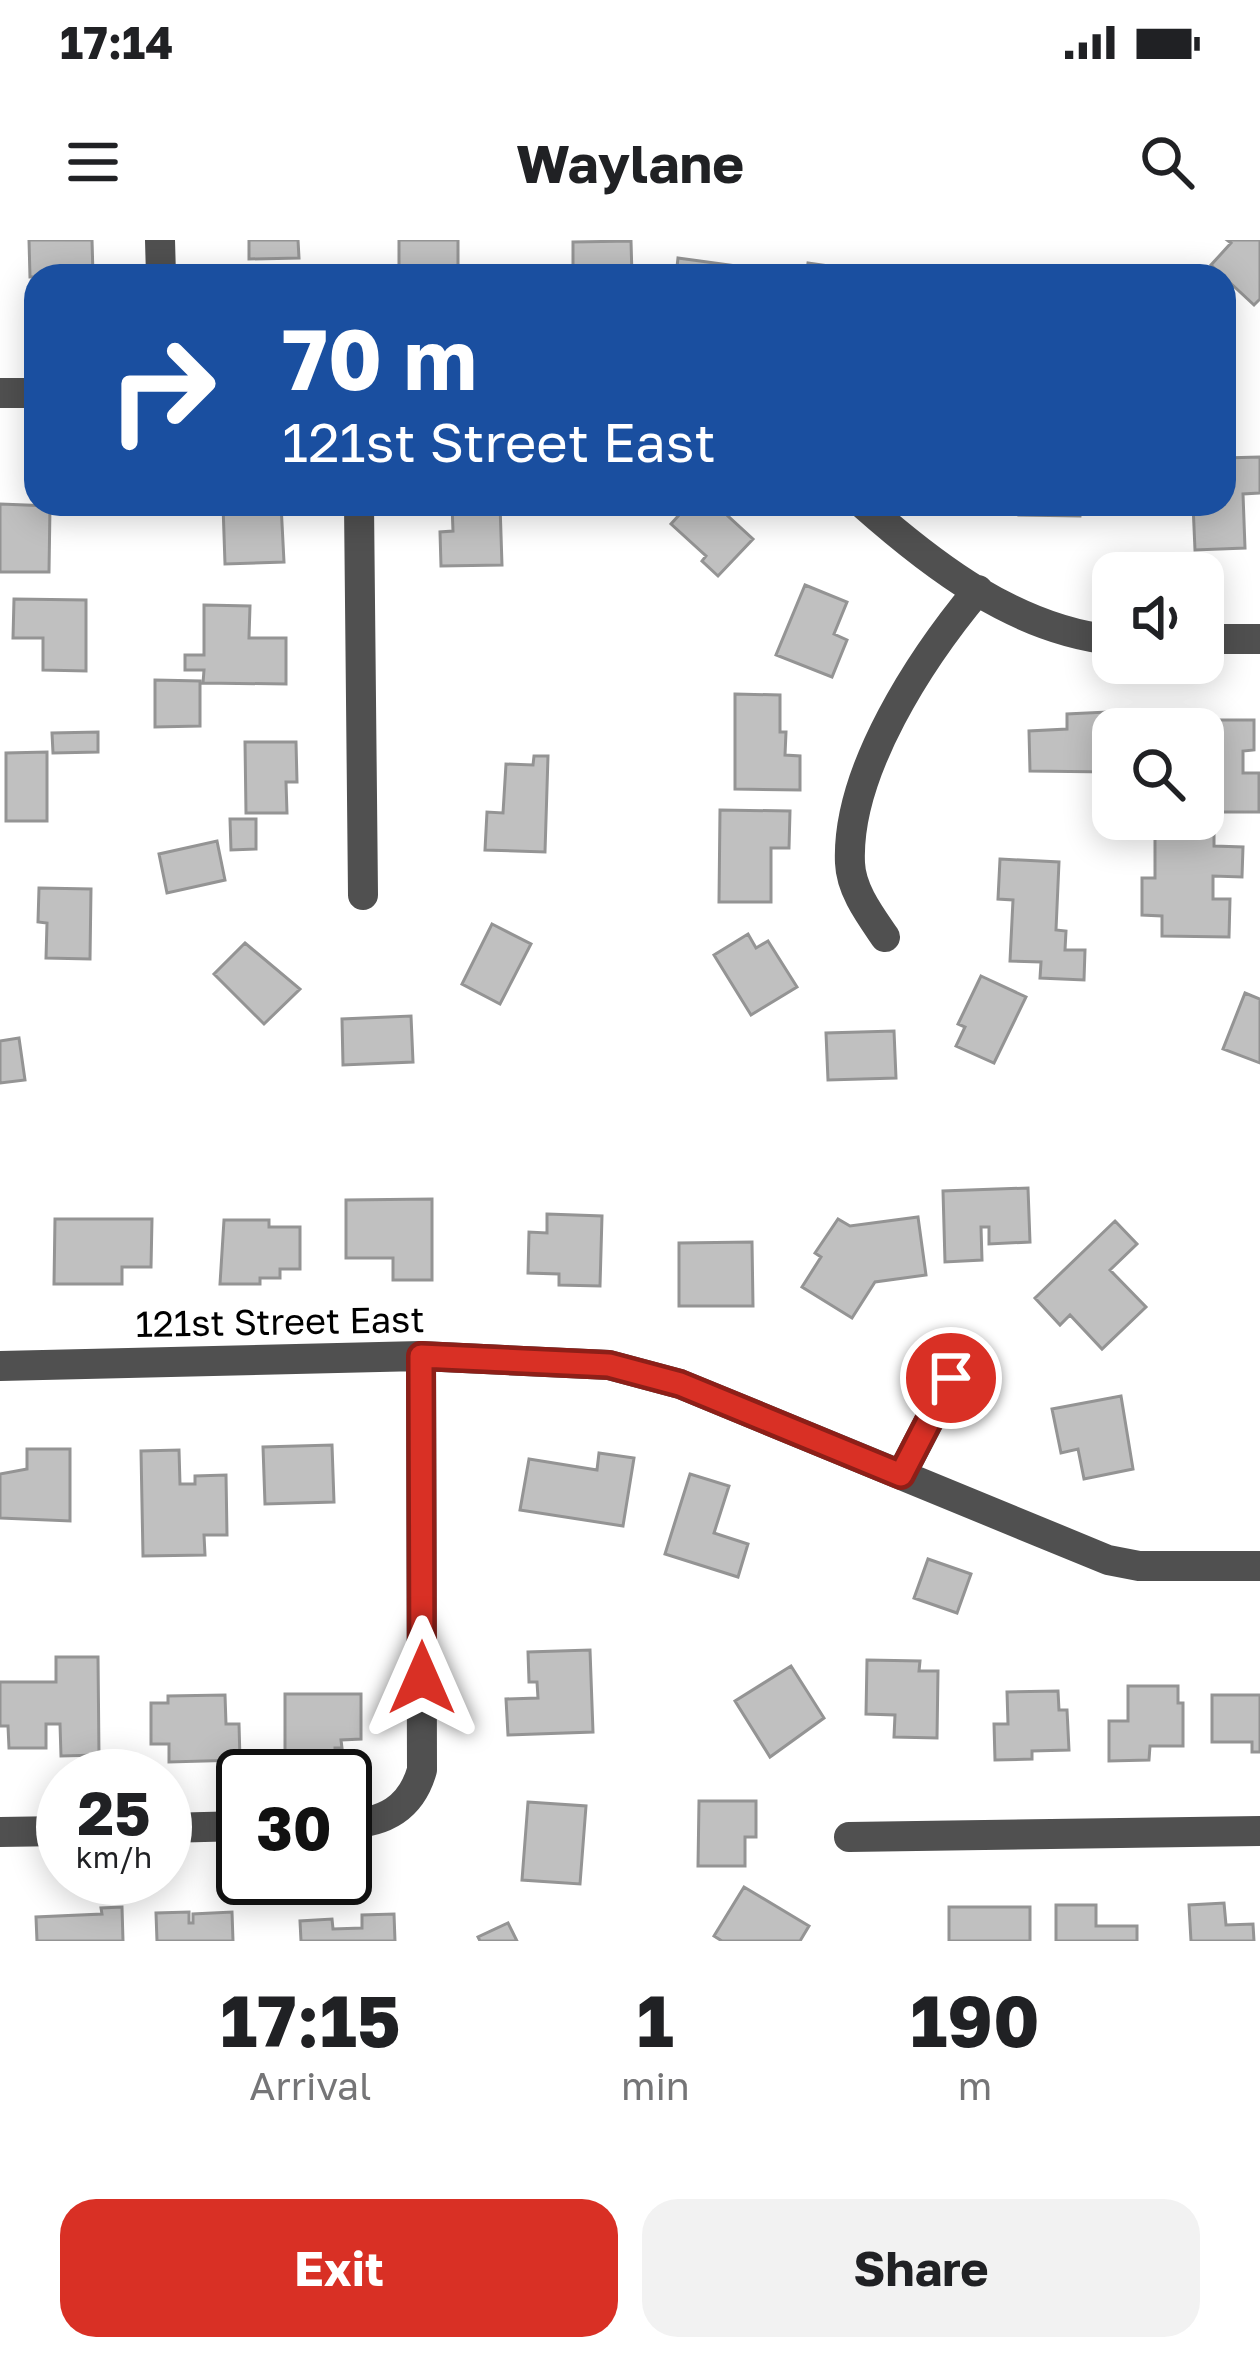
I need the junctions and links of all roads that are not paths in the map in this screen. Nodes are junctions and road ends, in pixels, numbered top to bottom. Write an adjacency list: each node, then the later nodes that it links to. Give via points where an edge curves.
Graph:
1 (359, 516): 7 (street)
2 (878, 516): 3 (street)
3 (978, 590): 4 (street, via 1034,620); 8 (street, via 890,718 856,814 854,882)
4 (1092, 635)
5 (1260, 639): 6 (street)
6 (1224, 640)
7 (362, 895)
8 (885, 938)
9 (421, 1356): 10 (street, 121st Street East); 12 (street, 121st Street East, via 609,1365 680,1384); 14 (street, via 422,1770 407,1803)
10 (0, 1366)
11 (951, 1378): 12 (street)
12 (901, 1475): 13 (street, 121st Street East, via 1108,1560)
13 (1260, 1566)
14 (372, 1822)
15 (36, 1831): 17 (street)
16 (1260, 1831): 18 (street)
17 (0, 1832)
18 (849, 1838)

